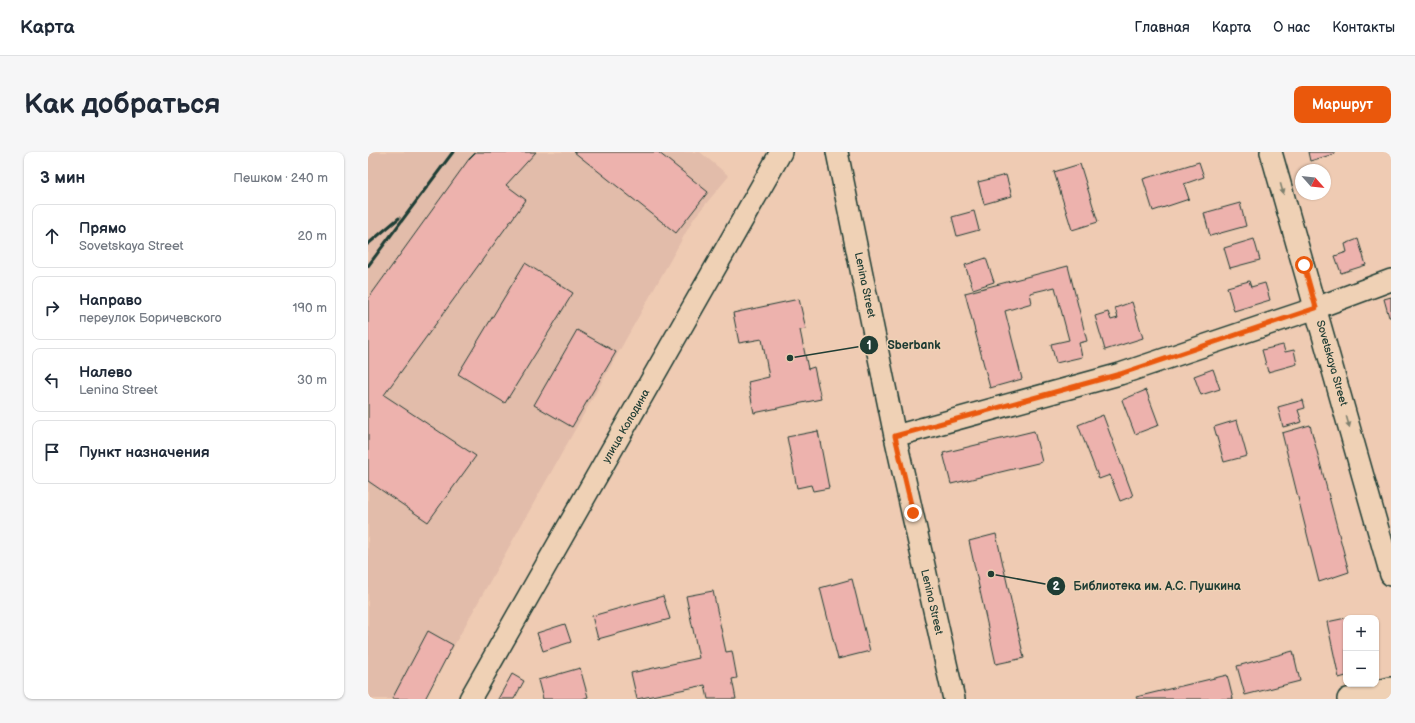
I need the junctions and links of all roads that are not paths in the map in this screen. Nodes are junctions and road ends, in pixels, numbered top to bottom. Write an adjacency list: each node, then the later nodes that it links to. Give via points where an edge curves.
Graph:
1 (781, 152): 9 (street, улица Колодина)
2 (838, 152): 6 (street, Lenina Street)
3 (1272, 152): 5 (street, Sovetskaya Street, one-way to 5)
4 (1391, 280): 5 (street)
5 (1316, 308): 6 (street, via 1120,374); 7 (street, Sovetskaya Street, one-way to 7)
6 (895, 436): 10 (street, Lenina Street)
7 (1391, 575)
8 (1391, 688): 11 (street)
9 (470, 699)
10 (954, 699)
11 (1348, 699)

